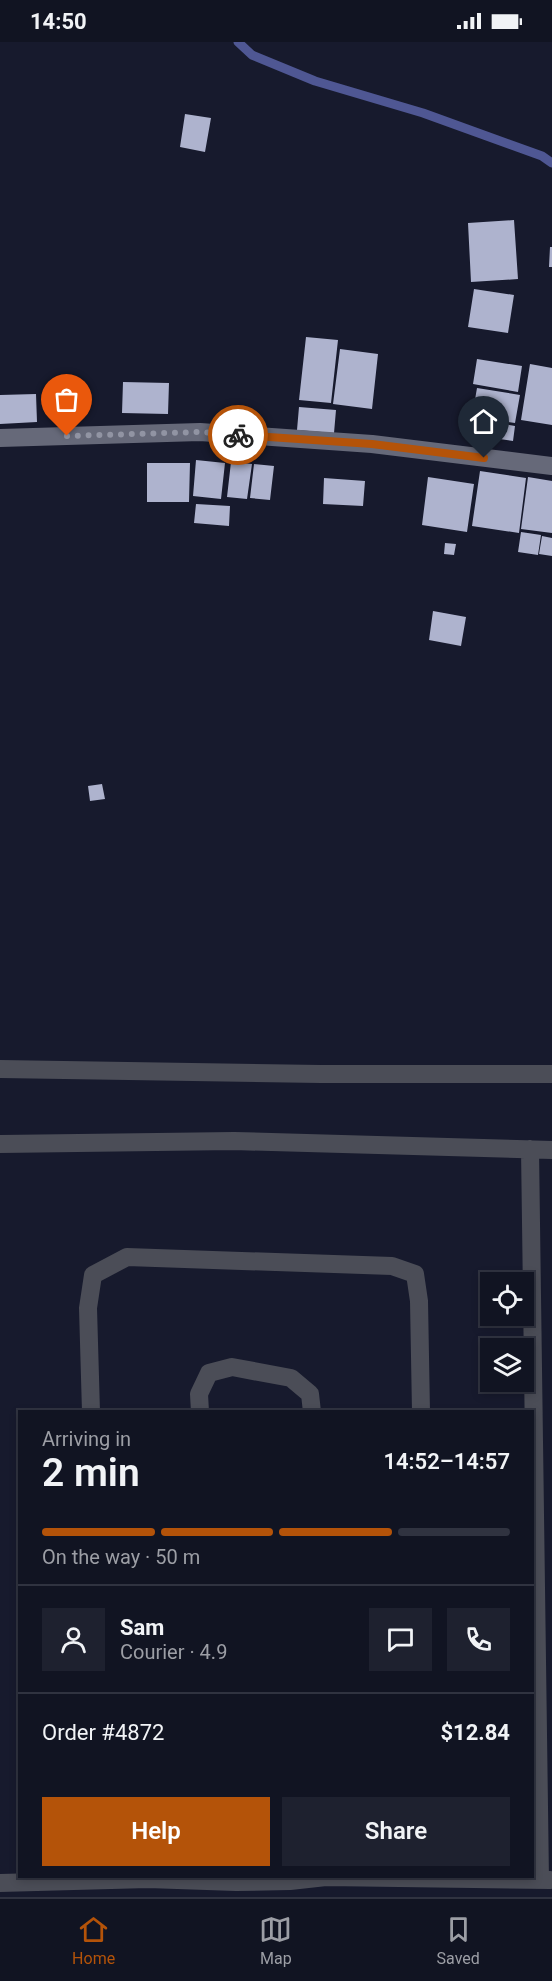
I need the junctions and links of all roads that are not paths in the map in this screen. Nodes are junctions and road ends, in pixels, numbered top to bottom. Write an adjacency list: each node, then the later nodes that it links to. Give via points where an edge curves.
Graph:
1 (0, 438): 2 (street, via 200,432 372,444)
2 (552, 466)
3 (0, 1069): 4 (street)
4 (552, 1074)
5 (0, 1143): 6 (street, via 234,1141)
6 (530, 1149): 7 (street); 16 (street)
7 (552, 1150)
8 (91, 1410): 11 (street, via 88,1308 93,1275 127,1257 392,1266 415,1274)
9 (200, 1410): 10 (street, via 199,1394 209,1373 232,1367 291,1378 310,1394)
10 (312, 1410)
11 (421, 1410)
12 (204, 1878): 13 (street, via 236,1882); 15 (street)
13 (317, 1878)
14 (464, 1878): 16 (street)
15 (101, 1879): 17 (street)
16 (546, 1880)
17 (0, 1883)

